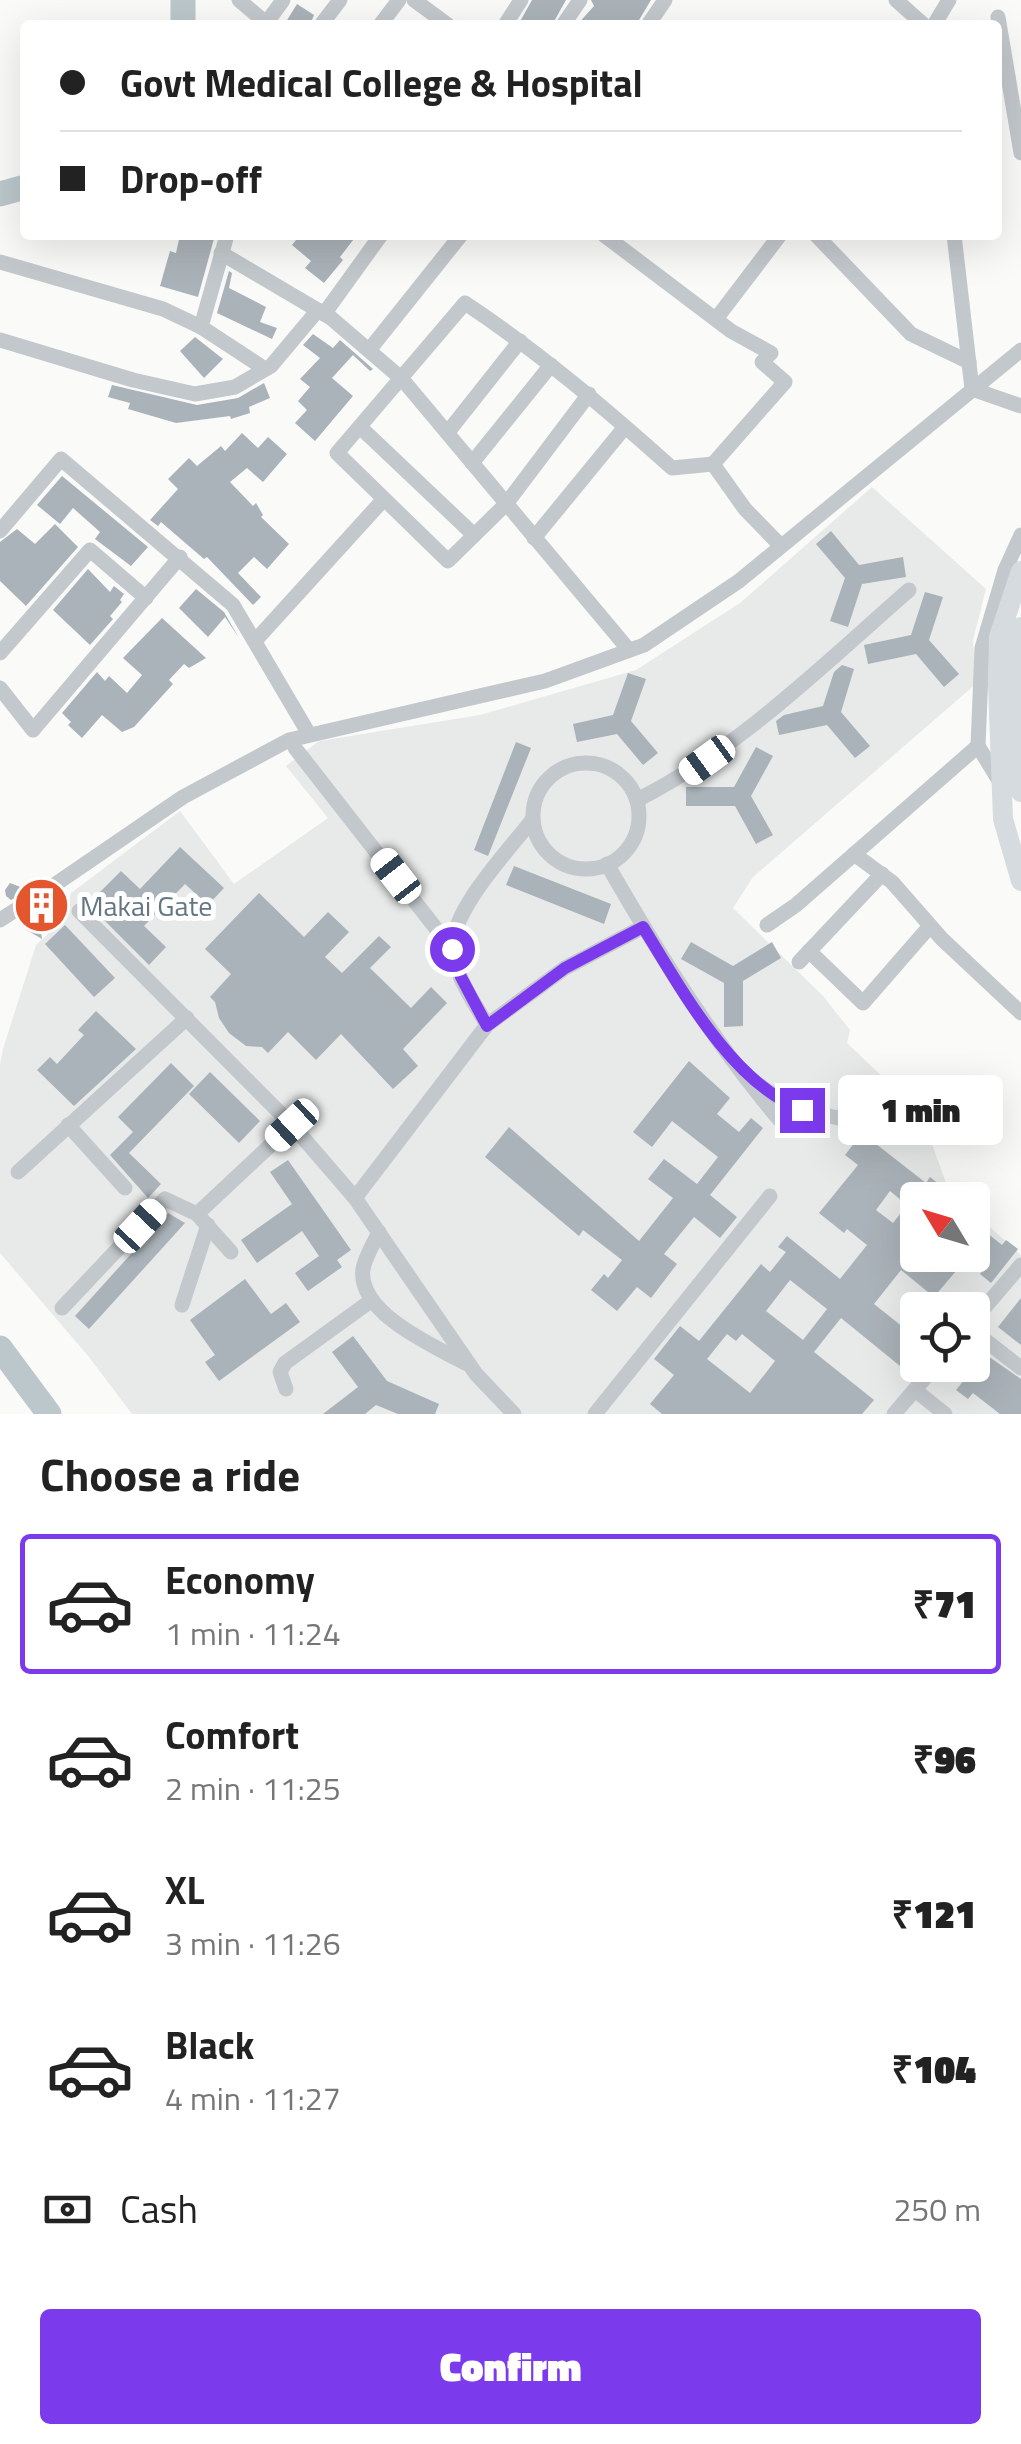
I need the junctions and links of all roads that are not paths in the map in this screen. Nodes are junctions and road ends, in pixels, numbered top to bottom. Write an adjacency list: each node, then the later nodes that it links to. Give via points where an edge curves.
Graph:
1 (239, 0): 7 (street)
2 (340, 0): 8 (street)
3 (399, 0): 9 (street)
4 (414, 0): 10 (street)
5 (896, 0): 11 (street)
6 (998, 17): 12 (street)
7 (261, 20)
8 (325, 20)
9 (384, 20)
10 (440, 20)
11 (918, 20)
12 (999, 20)
13 (1002, 41): 14 (street)
14 (1021, 153)
15 (225, 240): 22 (street)
16 (377, 240): 24 (street)
17 (458, 240): 29 (street)
18 (611, 240): 25 (street)
19 (776, 240): 25 (street)
20 (821, 240): 31 (street, via 911,334)
21 (955, 240): 31 (street)
22 (221, 253): 24 (street); 26 (street)
23 (0, 262): 26 (street, via 162,308)
24 (321, 312): 29 (street); 33 (street)
25 (716, 319): 42 (street, via 772,354 762,362 785,382)
26 (201, 326): 33 (street)
27 (0, 340): 33 (street, via 194,394 234,388)
28 (520, 341): 32 (street); 34 (street, via 465,303); 40 (street)
29 (370, 349): 34 (street)
30 (1021, 350): 35 (street)
31 (969, 362): 35 (street)
32 (551, 365): 36 (street); 41 (street)
33 (265, 369)
34 (402, 380): 38 (street); 40 (street)
35 (972, 389): 37 (street); 49 (street)
36 (589, 394): 39 (street); 44 (street)
37 (1021, 406)
38 (360, 427): 43 (street, via 338,453); 47 (street)
39 (625, 427): 42 (street, via 672,468); 48 (street)
40 (448, 432): 41 (street)
41 (472, 463): 44 (street)
42 (714, 464): 49 (street)
43 (384, 499): 47 (street, via 448,561); 55 (street)
44 (506, 504): 47 (street); 48 (street)
45 (0, 531): 50 (street, via 60,459)
46 (1021, 535): 61 (street, via 982,648)
47 (474, 536)
48 (534, 538): 56 (street)
49 (781, 546): 56 (street, via 738,582)
50 (180, 558): 53 (street); 55 (street, via 233,605)
51 (1021, 572): 63 (main road, via 998,638)
52 (909, 590): 65 (street, via 752,728)
53 (146, 598): 57 (street, via 90,550); 58 (street, via 33,730)
54 (1021, 627): 59 (main road)
55 (255, 641): 60 (street)
56 (629, 650): 60 (street, via 545,680)
57 (0, 653)
58 (0, 688)
59 (1019, 718): 64 (main road)
60 (309, 734): 71 (street, via 183,798)
61 (978, 746): 63 (street); 67 (street)
62 (295, 748): 78 (street)
63 (1000, 782): 70 (main road)
64 (1021, 792)
65 (637, 800): 66 (street, via 611,769 570,765 539,792); 68 (street, via 633,841)
66 (532, 820): 68 (street, via 545,850 561,864 581,870); 78 (street, via 465,910)
67 (854, 854): 69 (street); 75 (street)
68 (607, 864): 77 (street)
69 (882, 874): 76 (street); 76 (street, via 804,957 863,1003)
70 (1021, 880)
71 (47, 890)
72 (25, 904): 74 (street)
73 (79, 911): 80 (street)
74 (4, 918)
75 (767, 925)
76 (930, 926): 79 (street)
77 (643, 927): 81 (street, via 565,968); 82 (street)
78 (452, 949): 81 (street)
79 (1021, 1013)
80 (187, 1018): 84 (street); 85 (street)
81 (487, 1026): 90 (street)
82 (739, 1069): 83 (street); 86 (street, via 802,1110)
83 (782, 1124)
84 (68, 1125): 87 (street); 88 (street)
85 (292, 1125): 90 (street); 91 (street)
86 (914, 1127)
87 (18, 1172)
88 (125, 1188)
89 (770, 1196): 106 (street)
90 (356, 1198): 92 (street)
91 (202, 1220): 93 (street); 97 (street); 98 (street, via 165,1198)
92 (379, 1232): 95 (street, via 363,1269); 100 (street)
93 (231, 1252)
94 (1021, 1265): 96 (street)
95 (372, 1300): 100 (street, via 402,1328); 103 (street, via 284,1363)
96 (990, 1301)
97 (182, 1305)
98 (62, 1308)
99 (990, 1344): 101 (street)
100 (469, 1366): 105 (street)
101 (1021, 1368)
102 (922, 1382): 104 (street)
103 (286, 1389)
104 (915, 1390): 107 (street); 108 (street)
105 (514, 1414)
106 (596, 1414)
107 (894, 1414)
108 (945, 1414)

